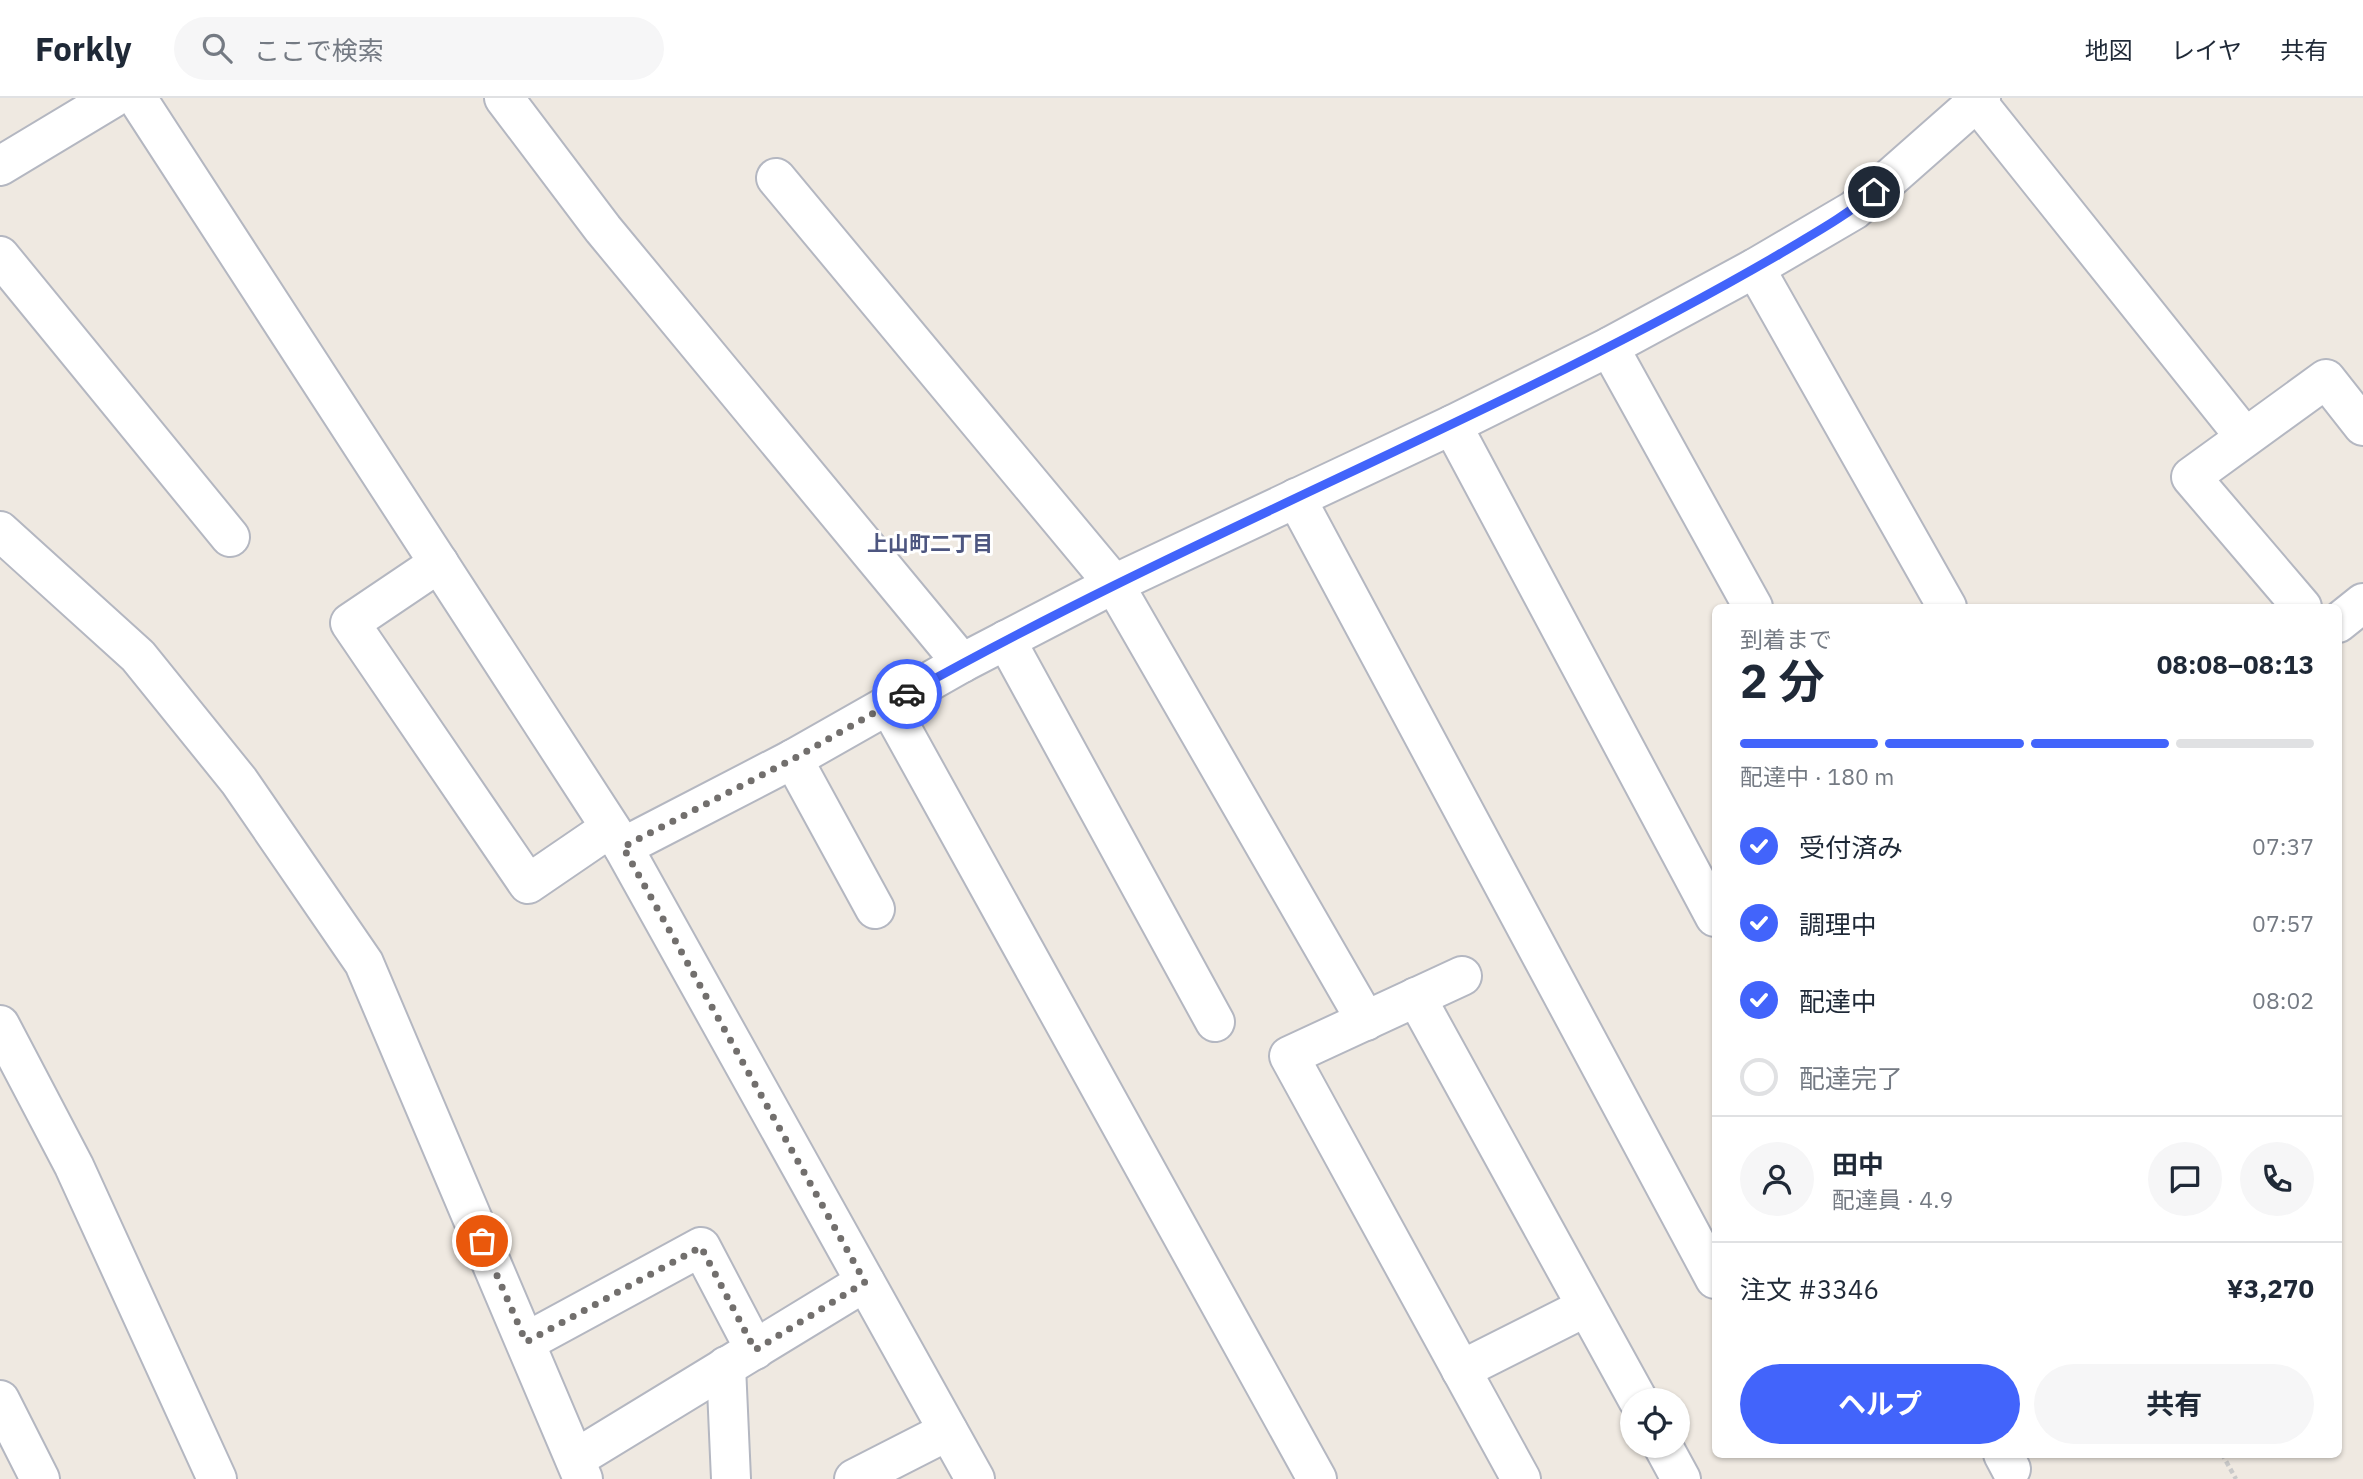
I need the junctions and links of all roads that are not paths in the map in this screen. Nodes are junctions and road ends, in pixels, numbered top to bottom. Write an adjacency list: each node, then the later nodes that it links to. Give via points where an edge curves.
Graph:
1 (113, 98): 5 (street)
2 (137, 98): 16 (street)
3 (504, 98): 24 (street, via 603,229)
4 (1979, 100): 8 (street, via 1854,210); 12 (street)
5 (0, 166)
6 (776, 178): 17 (street)
7 (0, 256): 15 (street)
8 (1755, 268): 9 (street); 20 (street)
9 (1609, 347): 10 (street); 19 (street)
10 (1452, 425): 13 (street); 29 (street)
11 (2363, 426): 12 (street, via 2326,379)
12 (2245, 437): 21 (street, via 2191,477)
13 (1296, 498): 17 (street); 35 (street)
14 (0, 531): 38 (street, via 138,656 239,781 364,963)
15 (230, 537)
16 (439, 563): 27 (street); 27 (street, via 349,623 528,884)
17 (1114, 584): 23 (street); 32 (street)
18 (2363, 603): 22 (street)
19 (1751, 604)
20 (1945, 604)
21 (2299, 604)
22 (2342, 620)
23 (1006, 640): 24 (street); 33 (street)
24 (962, 663): 25 (street)
25 (888, 704): 26 (street); 51 (street)
26 (793, 759): 27 (street); 28 (street)
27 (617, 838): 36 (street)
28 (875, 909)
29 (1712, 910)
30 (1462, 976): 31 (street)
31 (1416, 998): 32 (street); 37 (street)
32 (1366, 1021): 40 (street, via 1289,1056)
33 (1215, 1022)
34 (0, 1025): 47 (street, via 74,1166)
35 (1712, 1273)
36 (865, 1282): 39 (street); 43 (street)
37 (1586, 1307): 40 (street); 41 (street)
38 (526, 1342): 39 (street, via 701,1247); 45 (street)
39 (741, 1358): 45 (street); 48 (street)
40 (1461, 1370): 52 (street)
41 (1630, 1388)
42 (0, 1400): 46 (street)
43 (948, 1431): 49 (street); 50 (street)
44 (1670, 1458): 53 (street)
45 (579, 1469)
46 (40, 1479)
47 (217, 1479)
48 (731, 1479)
49 (854, 1479)
50 (975, 1479)
51 (1317, 1479)
52 (1521, 1479)
53 (1681, 1479)

